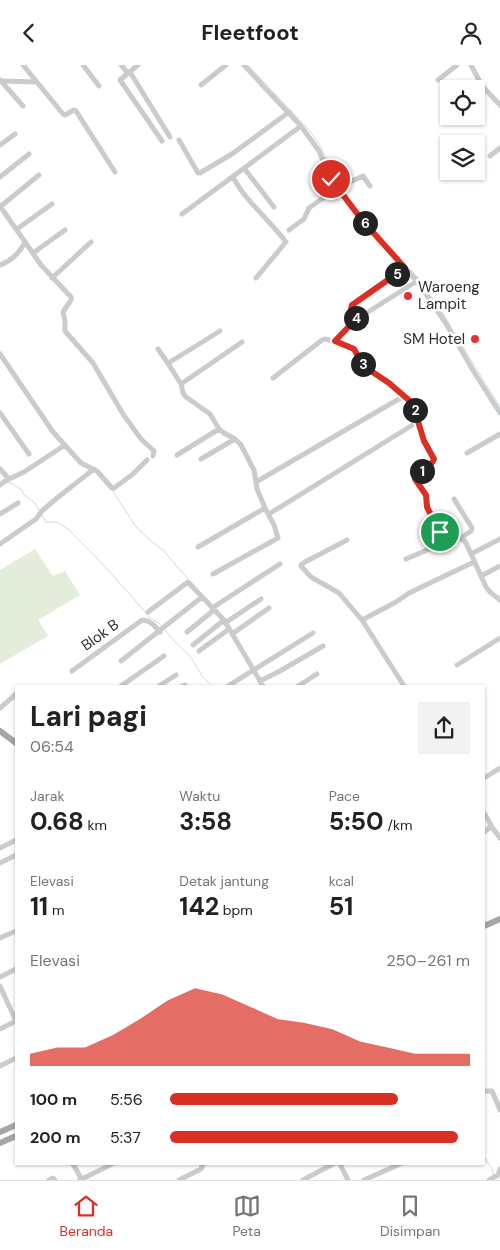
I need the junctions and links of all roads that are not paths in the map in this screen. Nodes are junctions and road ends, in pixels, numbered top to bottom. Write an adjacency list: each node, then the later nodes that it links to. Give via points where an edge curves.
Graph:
1 (23, 65): 13 (street)
2 (83, 65): 15 (street)
3 (121, 65): 9 (street)
4 (138, 65): 9 (street)
5 (226, 65): 14 (street)
6 (244, 65): 19 (street)
7 (457, 65): 11 (street)
8 (471, 65): 12 (street)
9 (129, 73): 22 (street); 24 (street, via 120,80)
10 (1, 80): 13 (street); 18 (street)
11 (438, 80)
12 (479, 80)
13 (36, 82): 30 (street, via 63,114 76,111)
14 (201, 85)
15 (99, 86)
16 (485, 89): 17 (street)
17 (500, 105)
18 (23, 106)
19 (289, 112): 20 (street); 23 (street, via 200,173)
20 (301, 126): 29 (street); 35 (street, via 319,151 329,175)
21 (15, 134): 25 (street)
22 (170, 137)
23 (178, 140)
24 (162, 141)
25 (0, 145)
26 (500, 149): 28 (street)
27 (29, 154): 32 (street)
28 (490, 156)
29 (244, 168): 33 (street); 38 (street)
30 (114, 172)
31 (39, 175): 37 (street)
32 (0, 177)
33 (233, 177): 40 (street); 51 (street, via 244,196 286,242)
34 (370, 186): 35 (street, via 363,176)
35 (340, 187): 44 (street, via 309,208 304,219); 49 (street, via 376,236)
36 (52, 203): 42 (street)
37 (0, 206): 39 (street)
38 (274, 207)
39 (6, 214): 41 (street); 42 (street)
40 (182, 214)
41 (0, 217)
42 (17, 229): 45 (street)
43 (65, 230): 47 (street)
44 (289, 230)
45 (25, 241): 47 (street); 48 (street, via 16,255)
46 (91, 242): 50 (street)
47 (33, 253): 50 (street)
48 (0, 265)
49 (405, 268): 52 (street); 55 (street, via 352,305 356,319)
50 (52, 278): 73 (street, via 71,298 63,312 66,334 93,363 123,414 154,451)
51 (256, 278)
52 (417, 281): 53 (street); 64 (street)
53 (368, 312)
54 (220, 331): 59 (street)
55 (335, 341): 60 (street, via 324,339); 62 (street, via 354,349 368,369)
56 (242, 342): 61 (street)
57 (158, 349): 59 (street)
58 (0, 354): 69 (street)
59 (169, 365): 61 (street)
60 (273, 378)
61 (182, 384): 66 (street, via 186,397 210,414)
62 (404, 396): 65 (street, via 411,402); 79 (street)
63 (0, 413): 71 (street)
64 (500, 413)
65 (419, 421): 84 (street); 86 (street, via 424,441 434,459 415,479)
66 (219, 429): 68 (street); 72 (street)
67 (500, 434): 70 (street)
68 (235, 439): 74 (street); 79 (street, via 252,465)
69 (65, 445): 77 (street, via 82,463); 78 (street)
70 (467, 453)
71 (29, 454)
72 (177, 455)
73 (153, 456)
74 (201, 459)
75 (147, 460): 77 (street, via 134,474 112,488)
76 (0, 469): 78 (street)
77 (94, 469): 89 (street, via 36,519)
78 (5, 481)
79 (256, 482): 82 (street)
80 (454, 499): 85 (street, via 472,528)
81 (18, 503): 83 (street)
82 (265, 508): 84 (street); 90 (street)
83 (0, 514)
84 (269, 514): 96 (street, via 278,538)
85 (461, 538): 86 (street); 91 (street)
86 (446, 539): 92 (street)
87 (500, 539): 91 (street)
88 (348, 540): 104 (street, via 301,566 311,577 339,593)
89 (0, 543)
90 (198, 547)
91 (471, 554): 93 (street)
92 (406, 559)
93 (474, 562): 97 (street); 104 (street)
94 (280, 564): 102 (street)
95 (500, 566): 97 (street)
96 (213, 574)
97 (481, 576): 100 (street, via 490,592)
98 (202, 597): 102 (street); 103 (street, via 188,581); 106 (street)
99 (261, 599): 105 (street)
100 (500, 599)
101 (269, 608): 107 (street)
102 (213, 609): 105 (street); 108 (street)
103 (148, 612)
104 (362, 620): 127 (street)
105 (224, 622): 107 (street); 111 (street)
106 (162, 629): 115 (street); 117 (street, Blok B, via 142,620)
107 (230, 631): 113 (street); 118 (street)
108 (187, 632)
109 (313, 633): 118 (street)
110 (500, 638): 116 (street)
111 (193, 645)
112 (323, 646): 121 (street)
113 (199, 651)
114 (164, 656): 122 (street)
115 (121, 661)
116 (457, 665)
117 (72, 671)
118 (254, 671): 121 (street); 124 (street)
119 (176, 675): 123 (street)
120 (317, 675): 126 (street)
121 (260, 681): 125 (street)
122 (122, 685)
123 (161, 685)
124 (230, 685)
125 (262, 685)
126 (300, 685)
127 (403, 685)
128 (15, 695): 129 (street)
129 (0, 707)
130 (0, 731): 131 (main road)
131 (15, 742)
132 (500, 768): 133 (street)
133 (485, 777)
134 (485, 815): 135 (street)
135 (491, 826): 136 (street); 137 (street)
136 (485, 830)
137 (500, 838)
138 (15, 840): 139 (street)
139 (0, 848)
140 (15, 856): 141 (street)
141 (0, 863)
142 (500, 919): 143 (main road)
143 (485, 926)
144 (15, 931): 145 (street)
145 (0, 938)
146 (15, 970): 147 (street)
147 (0, 977)
148 (1, 988): 150 (street)
149 (15, 1003): 150 (street)
150 (9, 1006): 151 (street)
151 (15, 1019)
152 (15, 1022): 153 (street)
153 (0, 1029)
154 (15, 1058): 155 (street)
155 (0, 1066)
156 (485, 1091): 157 (street, via 492,1091)
157 (500, 1109)
158 (15, 1125): 159 (main road)
159 (3, 1130): 160 (main road)
160 (14, 1137): 161 (main road)
161 (0, 1143)
162 (74, 1165): 172 (street)
163 (110, 1165): 172 (street)
164 (202, 1165): 173 (street, via 201,1169)
165 (331, 1165): 174 (street)
166 (340, 1165): 175 (street)
167 (398, 1165): 176 (street)
168 (500, 1169): 169 (street)
169 (492, 1179)
170 (49, 1180): 171 (street)
171 (55, 1180)
172 (82, 1180)
173 (179, 1180)
174 (303, 1180)
175 (348, 1180)
176 (364, 1180)

